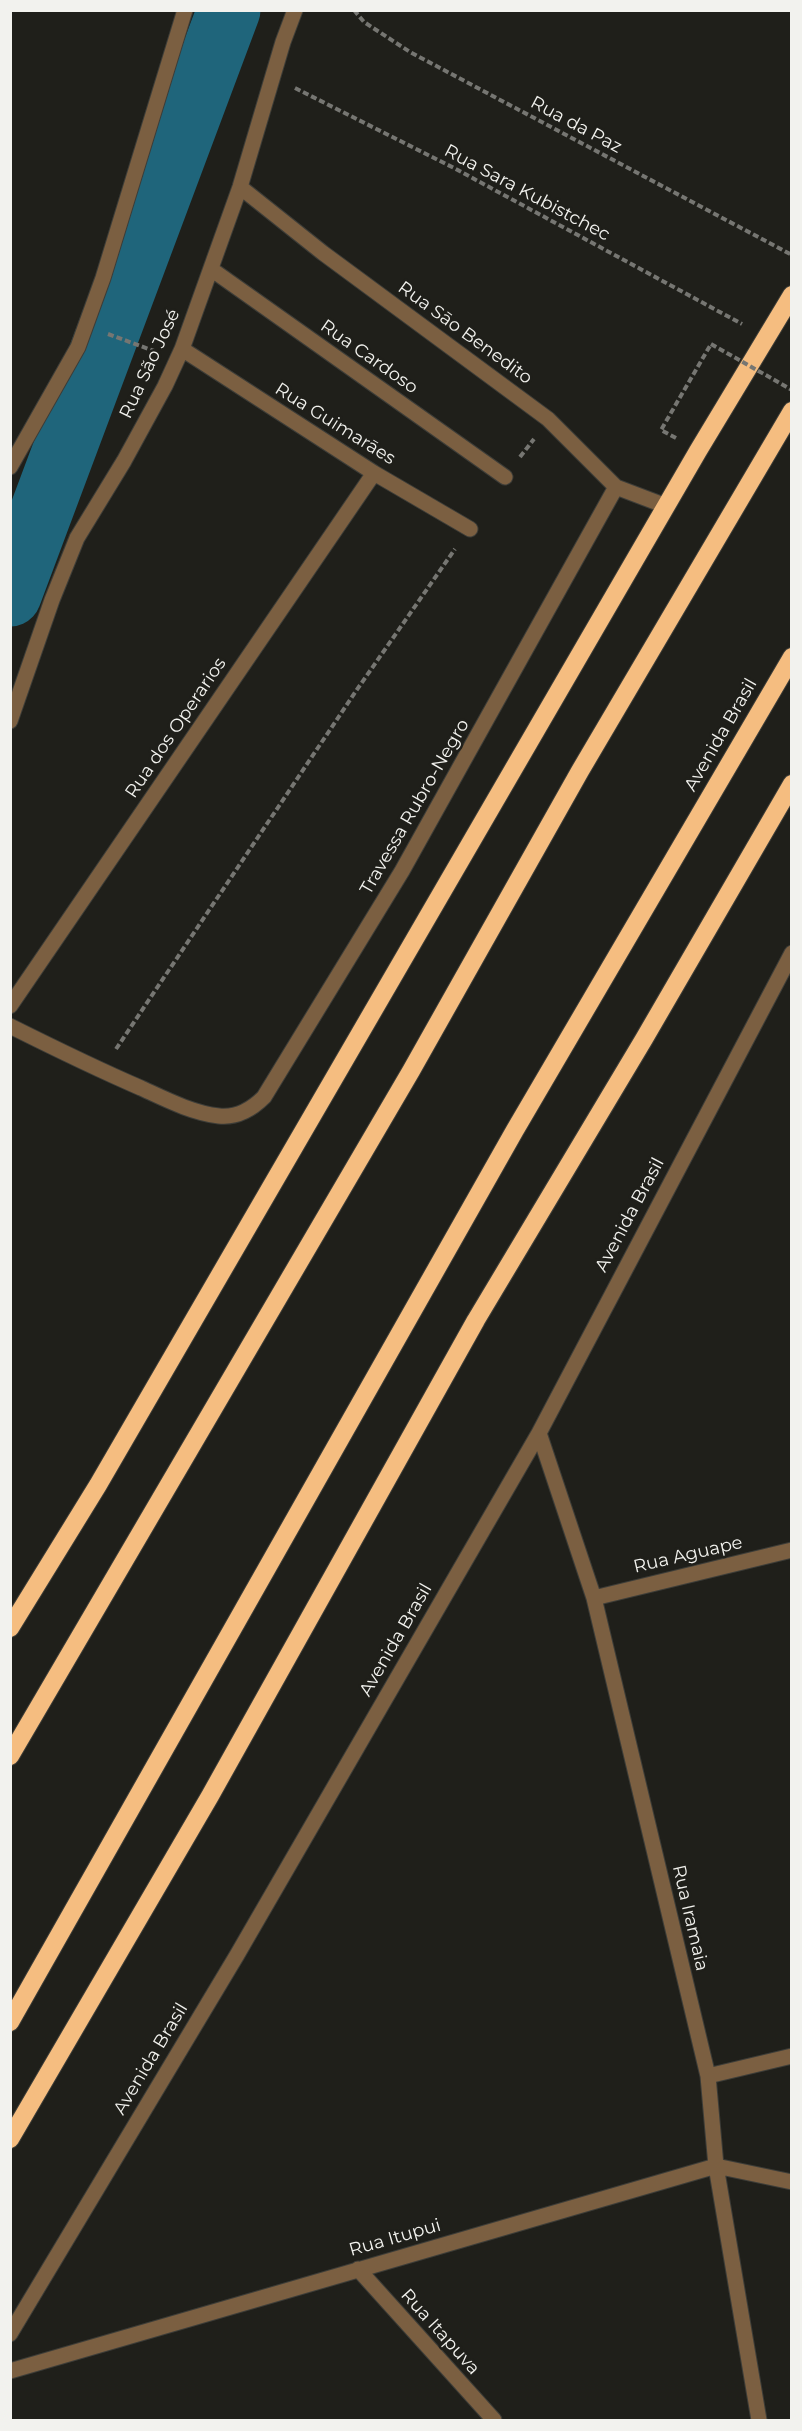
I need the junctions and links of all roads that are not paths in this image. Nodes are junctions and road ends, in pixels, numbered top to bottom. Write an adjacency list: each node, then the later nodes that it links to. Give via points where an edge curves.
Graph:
1 (185, 10): 8 (street, via 82,336)
2 (295, 10): 3 (street, Rua São José)
3 (240, 187): 4 (street, Rua São José); 11 (street, Rua Sāo Benedito, via 548,419)
4 (211, 269): 6 (street, Rua São José); 10 (street, Rua Cardoso)
5 (792, 295): 12 (highway)
6 (182, 350): 9 (street, Rua Guimarāes); 15 (street, Rua São José, via 124,461 77,538)
7 (792, 411): 24 (highway)
8 (10, 466)
9 (374, 473): 13 (street, Rua Guimarāes); 18 (street, Rua dos Operarios)
10 (505, 477)
11 (616, 487): 12 (street, Rua Sāo Benedito); 19 (street, Travessa Rubro-Negro, via 402,871 264,1097 251,1110 220,1116 174,1103)
12 (666, 506): 23 (highway, via 98,1485)
13 (470, 529)
14 (792, 657): 27 (highway, Avenida Brasil, via 497,1162)
15 (10, 721)
16 (792, 784): 30 (highway, via 477,1320 210,1796)
17 (792, 953): 20 (street, Avenida Brasil)
18 (10, 1006)
19 (10, 1026)
20 (540, 1434): 22 (street, Rua Iramaia); 34 (street, Avenida Brasil, via 243,1945)
21 (792, 1551): 22 (street, Rua Aguape)
22 (594, 1598): 29 (street, Rua Iramaia)
23 (10, 1628)
24 (52, 1685): 25 (highway); 26 (highway)
25 (10, 1737)
26 (10, 1756)
27 (10, 2022)
28 (792, 2056): 29 (street)
29 (708, 2076): 31 (street, Rua Iramaia)
30 (10, 2139)
31 (716, 2166): 32 (street, Rua Itupui); 33 (street, Rua Itupui); 37 (street, Rua Iramaia)
32 (792, 2182)
33 (358, 2269): 35 (street, Rua Itupui); 36 (street, Rua Itapuva)
34 (10, 2334)
35 (10, 2371)
36 (494, 2421)
37 (759, 2421)

